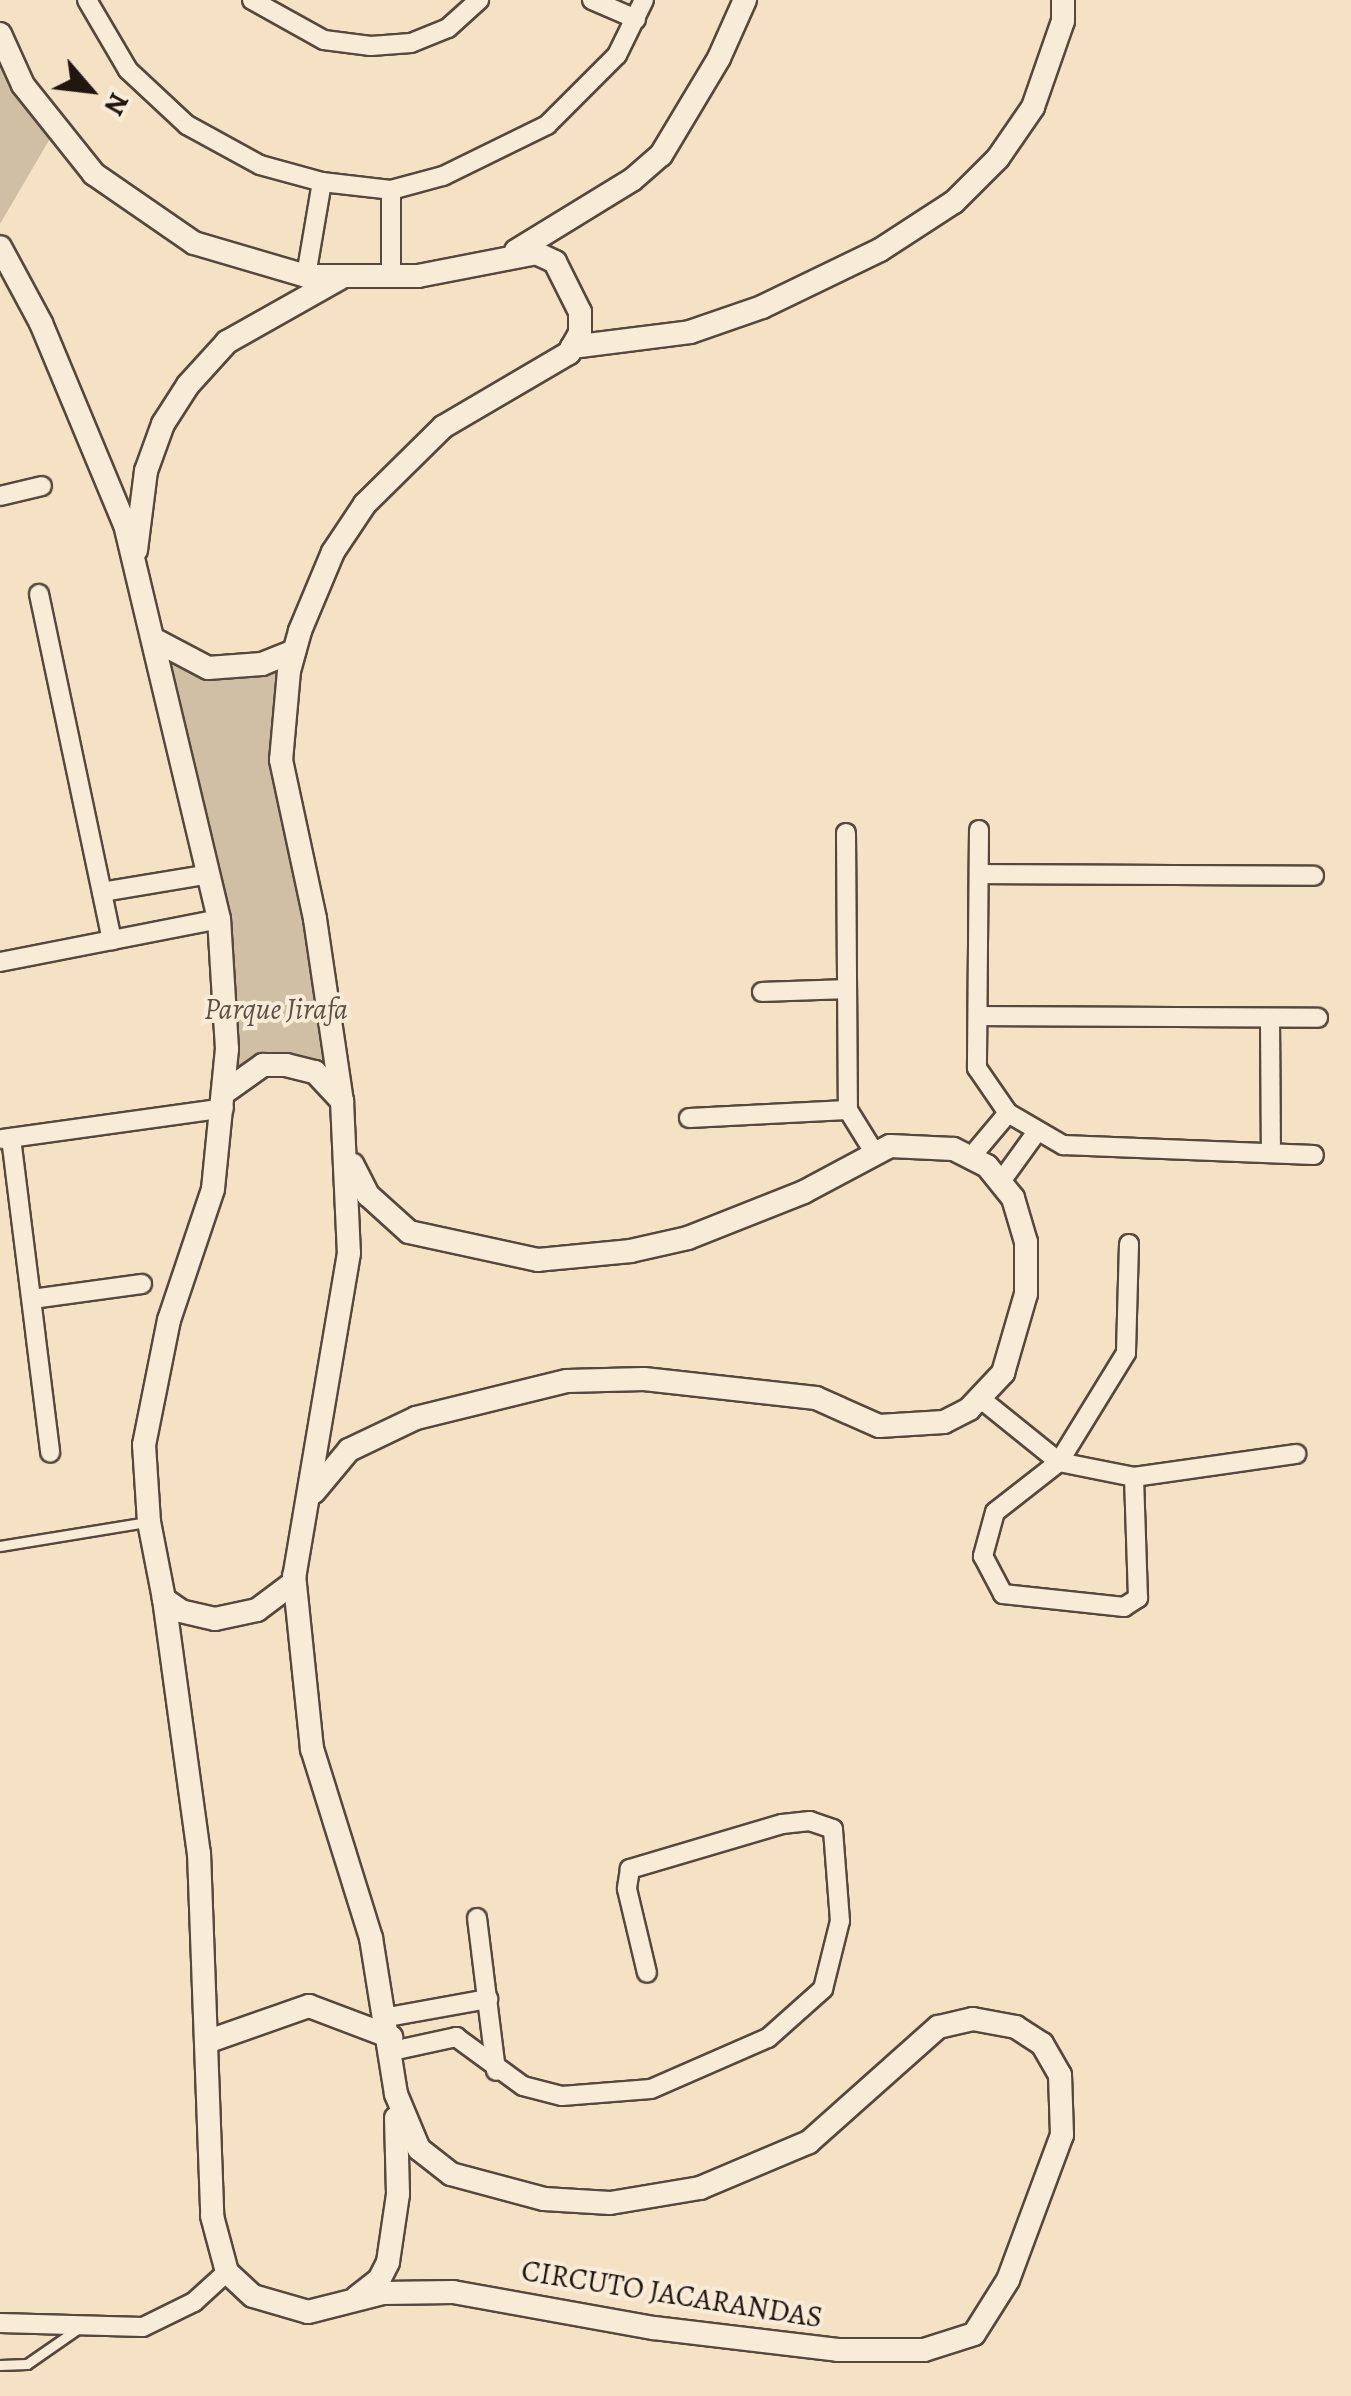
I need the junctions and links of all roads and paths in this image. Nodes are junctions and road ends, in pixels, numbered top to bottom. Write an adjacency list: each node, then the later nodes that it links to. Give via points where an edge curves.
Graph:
1 (252, 0): 2 (street, via 324,40 370,46 411,43 448,28)
2 (479, 0)
3 (592, 0): 8 (street)
4 (644, 0): 8 (street)
5 (745, 0): 13 (street, via 661,155 632,180)
6 (1063, 0): 17 (street, via 1063,21 1033,107 998,158 954,202 880,250 762,307 690,332)
7 (94, 2): 10 (street, via 128,70 186,126 260,164)
8 (636, 19): 11 (street, via 616,56 548,125 443,176)
9 (0, 34): 14 (street, via 55,130 117,196 194,243)
10 (322, 182): 11 (street); 14 (street)
11 (391, 190): 16 (street)
12 (0, 247): 20 (street, via 41,323)
13 (500, 260): 16 (street); 17 (street, via 536,253 555,262 580,312)
14 (306, 276): 15 (street)
15 (347, 276): 16 (street); 20 (street, via 241,332 188,384 163,424 146,471)
16 (391, 276)
17 (572, 347): 23 (street, via 551,368 443,428 365,504 333,552)
18 (42, 486): 19 (street)
19 (0, 496)
20 (134, 562): 22 (street)
21 (39, 594): 29 (street)
22 (155, 640): 23 (street, via 208,668 262,664); 26 (street)
23 (294, 652): 39 (street, via 282,760 315,919)
24 (979, 830): 27 (street)
25 (846, 833): 33 (street)
26 (209, 874): 29 (street); 30 (street)
27 (979, 874): 28 (street); 35 (street)
28 (1314, 876)
29 (102, 892): 31 (street)
30 (219, 919): 31 (street); 38 (street)
31 (112, 940): 32 (street)
32 (0, 962)
33 (847, 990): 34 (street); 40 (street)
34 (762, 992)
35 (978, 1016): 36 (street); 41 (street, via 977,1068)
36 (1270, 1018): 37 (street); 47 (street)
37 (1318, 1018)
38 (225, 1100): 39 (street, via 263,1065 286,1065 315,1072); 44 (street); 60 (street, via 214,1189 154,1387 144,1446)
39 (342, 1102): 46 (street)
40 (848, 1110): 42 (street); 45 (street)
41 (1008, 1113): 43 (street); 49 (street)
42 (690, 1118)
43 (1036, 1133): 47 (street, via 1063,1146); 50 (street)
44 (5, 1138): 53 (street)
45 (874, 1152): 46 (street, via 804,1192 688,1238 631,1252 538,1260 408,1232 368,1195); 49 (street, via 922,1144)
46 (348, 1153): 59 (street, CIRCUTO JACARANDAS, via 342,1319)
47 (1270, 1153): 48 (street)
48 (1314, 1155)
49 (971, 1157): 50 (street)
50 (1002, 1180): 54 (street, via 1022,1221 1026,1294 1013,1352)
51 (1129, 1244): 57 (street, via 1126,1352)
52 (142, 1284): 53 (street)
53 (32, 1299): 55 (street)
54 (981, 1399): 57 (street); 59 (street, via 944,1422 910,1428 879,1426 816,1398 726,1387 617,1378 548,1384 455,1403 367,1440 333,1464)
55 (50, 1453)
56 (1296, 1454): 58 (street)
57 (1058, 1462): 58 (street); 58 (street, via 995,1512 983,1556 1003,1594 1124,1607 1138,1598)
58 (1134, 1477)
59 (306, 1508): 62 (street, CIRCUTO JACARANDAS)
60 (149, 1522): 61 (lane); 63 (street)
61 (0, 1546)
62 (294, 1576): 63 (street, via 256,1610 215,1619 181,1611); 67 (street, CIRCUTO JACARANDAS, via 312,1749 367,1922)
63 (164, 1598): 68 (street, via 190,1762)
64 (478, 1918): 66 (street)
65 (647, 1973): 69 (street, via 627,1890 630,1869 782,1824 810,1820 833,1829 840,1921 822,1989 768,2038 651,2089 562,2096)
66 (488, 1999): 67 (street); 69 (street)
67 (390, 2035): 68 (street, via 309,2006); 69 (street, via 456,2037); 70 (street, CIRCUTO JACARANDAS)
68 (209, 2041): 71 (street, via 212,2216)
69 (496, 2071)
70 (396, 2094): 72 (street, via 398,2194 388,2262 379,2280); 72 (street, CIRCUTO JACARANDAS, via 410,2137 436,2167 495,2188 588,2203 700,2188 793,2151 830,2125 912,2043 960,2020 1006,2024 1042,2044 1060,2074 1066,2108 1051,2172 1008,2280 974,2334 938,2348 838,2350 728,2338 434,2290 382,2293)
71 (227, 2272): 72 (street, CIRCUTO JACARANDAS, via 253,2296 289,2310); 74 (street, via 175,2315 143,2326)
72 (346, 2304)
73 (0, 2323): 74 (street)
74 (79, 2328): 75 (lane, via 28,2364)
75 (0, 2365)

